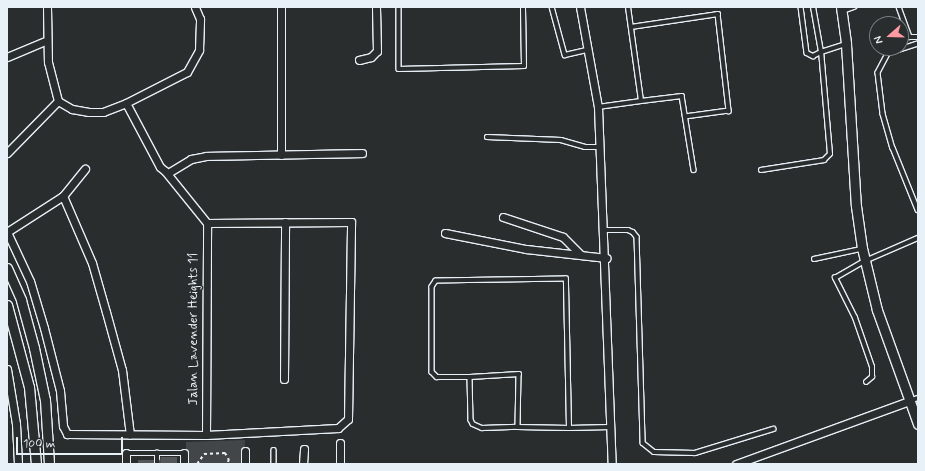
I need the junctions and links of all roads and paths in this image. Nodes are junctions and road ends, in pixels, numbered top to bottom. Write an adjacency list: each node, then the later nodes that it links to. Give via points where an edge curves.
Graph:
1 (47, 7): 17 (street)
2 (195, 7): 26 (street, via 200,19 198,50 187,72)
3 (282, 7): 33 (street)
4 (376, 7): 23 (street, via 377,51 371,57)
5 (399, 7): 6 (lane, via 399,69 524,66)
6 (523, 7)
7 (552, 7): 20 (lane, via 565,55)
8 (580, 7): 20 (street)
9 (628, 7): 15 (lane)
10 (800, 7): 21 (lane, via 807,53 813,56)
11 (813, 7): 21 (lane)
12 (854, 7): 14 (lane)
13 (899, 7): 16 (lane, via 910,37)
14 (841, 9): 18 (street)
15 (631, 27): 25 (lane); 28 (lane, via 718,14 729,110)
16 (918, 37)
17 (45, 41): 22 (street); 24 (street)
18 (846, 44): 21 (lane); 47 (street, via 856,206)
19 (918, 44): 39 (lane, via 888,54 878,73 883,114 893,148)
20 (588, 49): 27 (street)
21 (821, 52): 36 (lane, via 830,154 824,160)
22 (7, 57)
23 (359, 60)
24 (58, 101): 26 (street, via 72,109 89,112 103,112); 31 (street)
25 (641, 101): 27 (lane); 28 (lane, via 682,96)
26 (126, 103): 37 (street, via 160,167)
27 (598, 107): 30 (street)
28 (685, 117): 35 (lane)
29 (487, 136): 30 (lane, via 561,140 585,147)
30 (600, 147): 43 (street)
31 (7, 153)
32 (362, 154): 33 (street)
33 (281, 155): 37 (street, via 206,156 191,159)
34 (85, 170): 38 (street)
35 (694, 170)
36 (761, 170)
37 (168, 174): 42 (street)
38 (63, 196): 44 (street); 65 (street, via 92,263 106,312 122,370)
39 (918, 210)
40 (503, 217): 48 (street, via 563,237)
41 (286, 222): 42 (street); 56 (street); 66 (street, via 351,222 348,418 338,428)
42 (207, 223): 66 (street, Jalan Lavender Heights 11)
43 (604, 230): 49 (street); 64 (lane, via 628,230 637,236 643,443 654,452 695,453)
44 (7, 232): 65 (street, via 30,281 42,321 60,391 63,426 67,434)
45 (445, 233): 48 (street, via 526,249)
46 (918, 238): 51 (lane)
47 (862, 248): 50 (lane); 51 (street)
48 (581, 255): 49 (street)
49 (606, 258): 62 (street, via 606,345)
50 (814, 259)
51 (865, 261): 58 (lane, via 835,278 855,318 872,367 872,377); 59 (street, via 877,310)
52 (7, 268): 76 (street, via 21,300 45,400)
53 (7, 305): 75 (street, via 30,387)
54 (7, 369): 57 (street)
55 (470, 377): 61 (lane, via 470,420 473,424 482,428); 61 (lane, via 519,374); 63 (lane, via 437,377 432,372 432,287 436,280 566,279)
56 (284, 379)
57 (9, 382): 74 (street)
58 (866, 382)
59 (914, 400): 60 (street); 87 (street)
60 (918, 424)
61 (518, 427): 63 (lane)
62 (611, 427): 63 (lane); 86 (street)
63 (569, 428)
64 (774, 429)
65 (130, 434): 66 (street)
66 (206, 436)
67 (340, 442): 85 (street)
68 (304, 449): 84 (street)
69 (274, 450): 83 (lane)
70 (245, 451): 82 (street)
71 (126, 453): 72 (lane); 77 (street)
72 (157, 453): 73 (lane); 78 (lane)
73 (184, 453): 79 (street)
74 (18, 464)
75 (36, 464)
76 (49, 464)
77 (126, 464)
78 (157, 464)
79 (184, 464)
80 (197, 464): 81 (path, via 204,454 225,453 229,459)
81 (228, 464)
82 (245, 464)
83 (274, 464)
84 (303, 464)
85 (340, 464)
86 (612, 464)
87 (736, 464)

